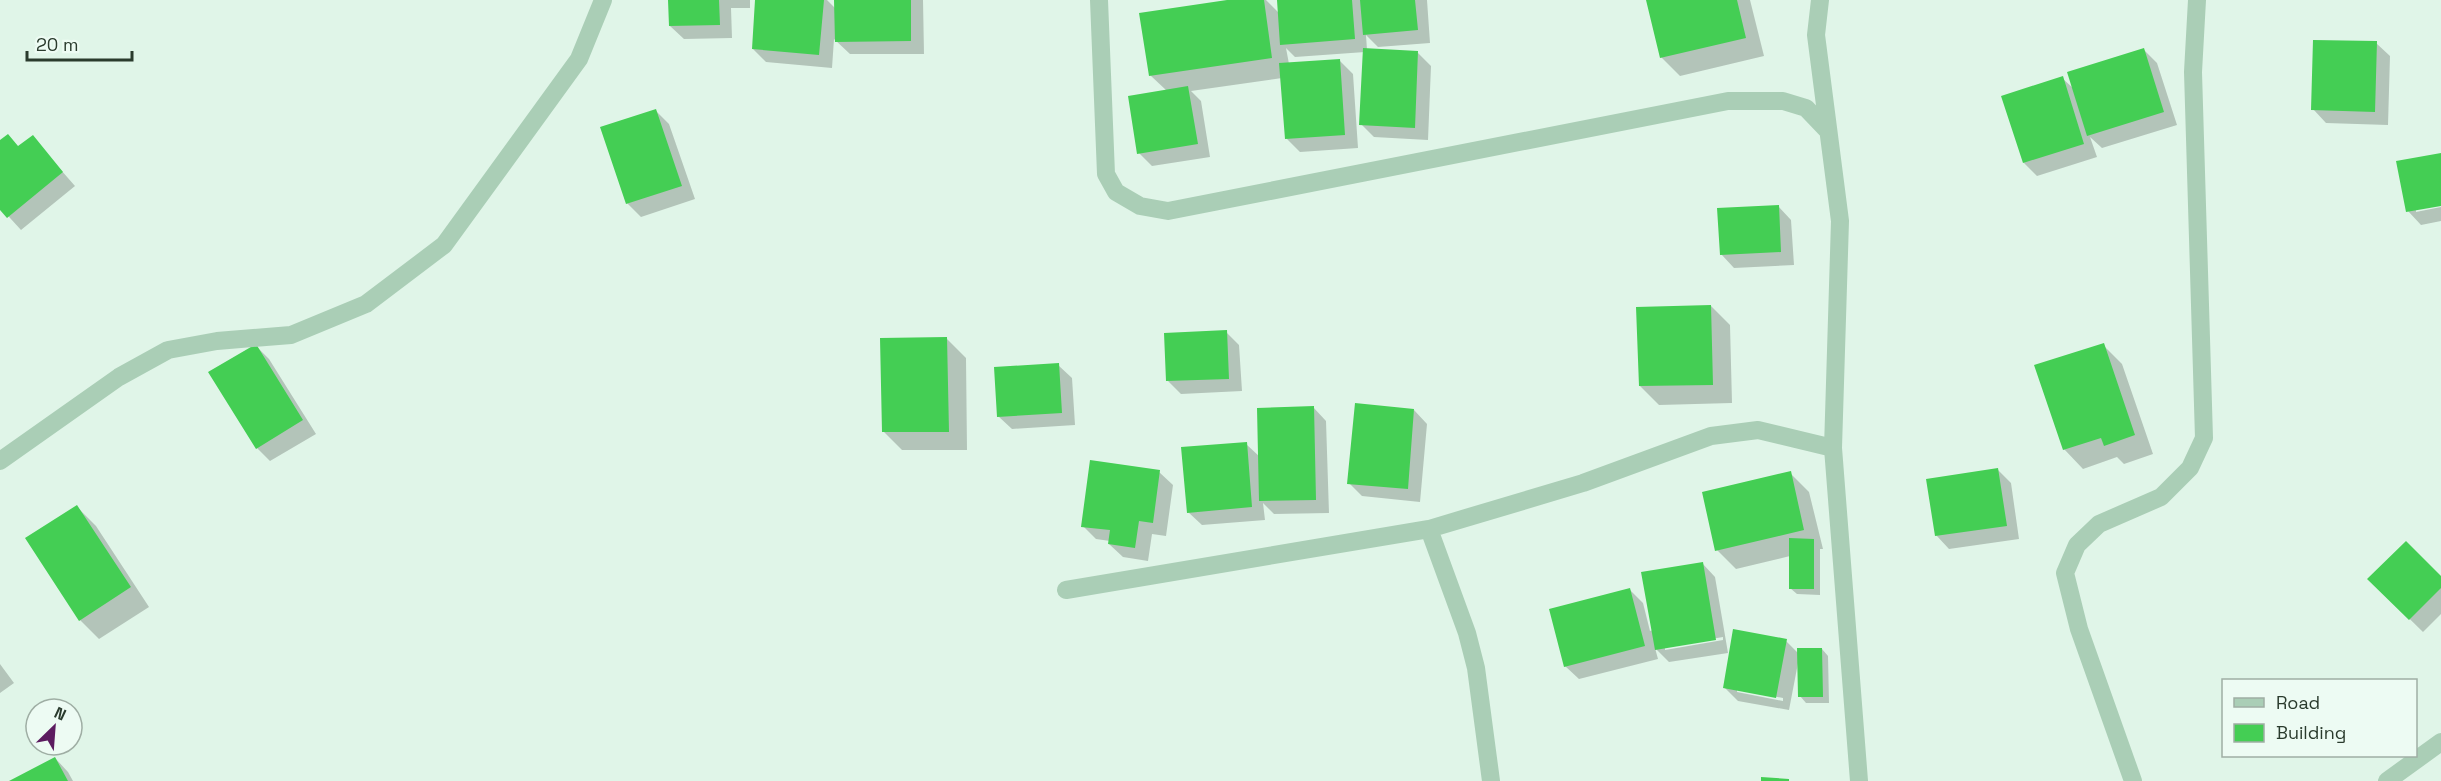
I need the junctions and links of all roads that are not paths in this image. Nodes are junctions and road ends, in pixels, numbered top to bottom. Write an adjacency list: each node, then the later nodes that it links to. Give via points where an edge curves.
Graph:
1 (603, 0): 7 (street, via 579,59 444,245 366,304 291,335 217,341 168,350 119,377)
2 (1098, 0): 5 (street, via 1106,174 1116,192 1140,206 1168,212 1728,101 1783,101 1806,108)
3 (1820, 0): 5 (street, via 1816,35)
4 (2197, 0): 13 (street, via 2193,72 2204,438 2190,468 2161,497 2099,525 2077,545 2065,573 2079,629)
5 (1828, 131): 6 (street, via 1840,221)
6 (1833, 448): 8 (street, via 1758,430 1712,436 1583,483); 12 (street)
7 (0, 461)
8 (1429, 529): 9 (street); 11 (street, via 1476,668)
9 (1066, 590)
10 (2441, 742): 14 (street)
11 (1491, 781)
12 (1859, 781)
13 (2133, 781)
14 (2387, 781)

